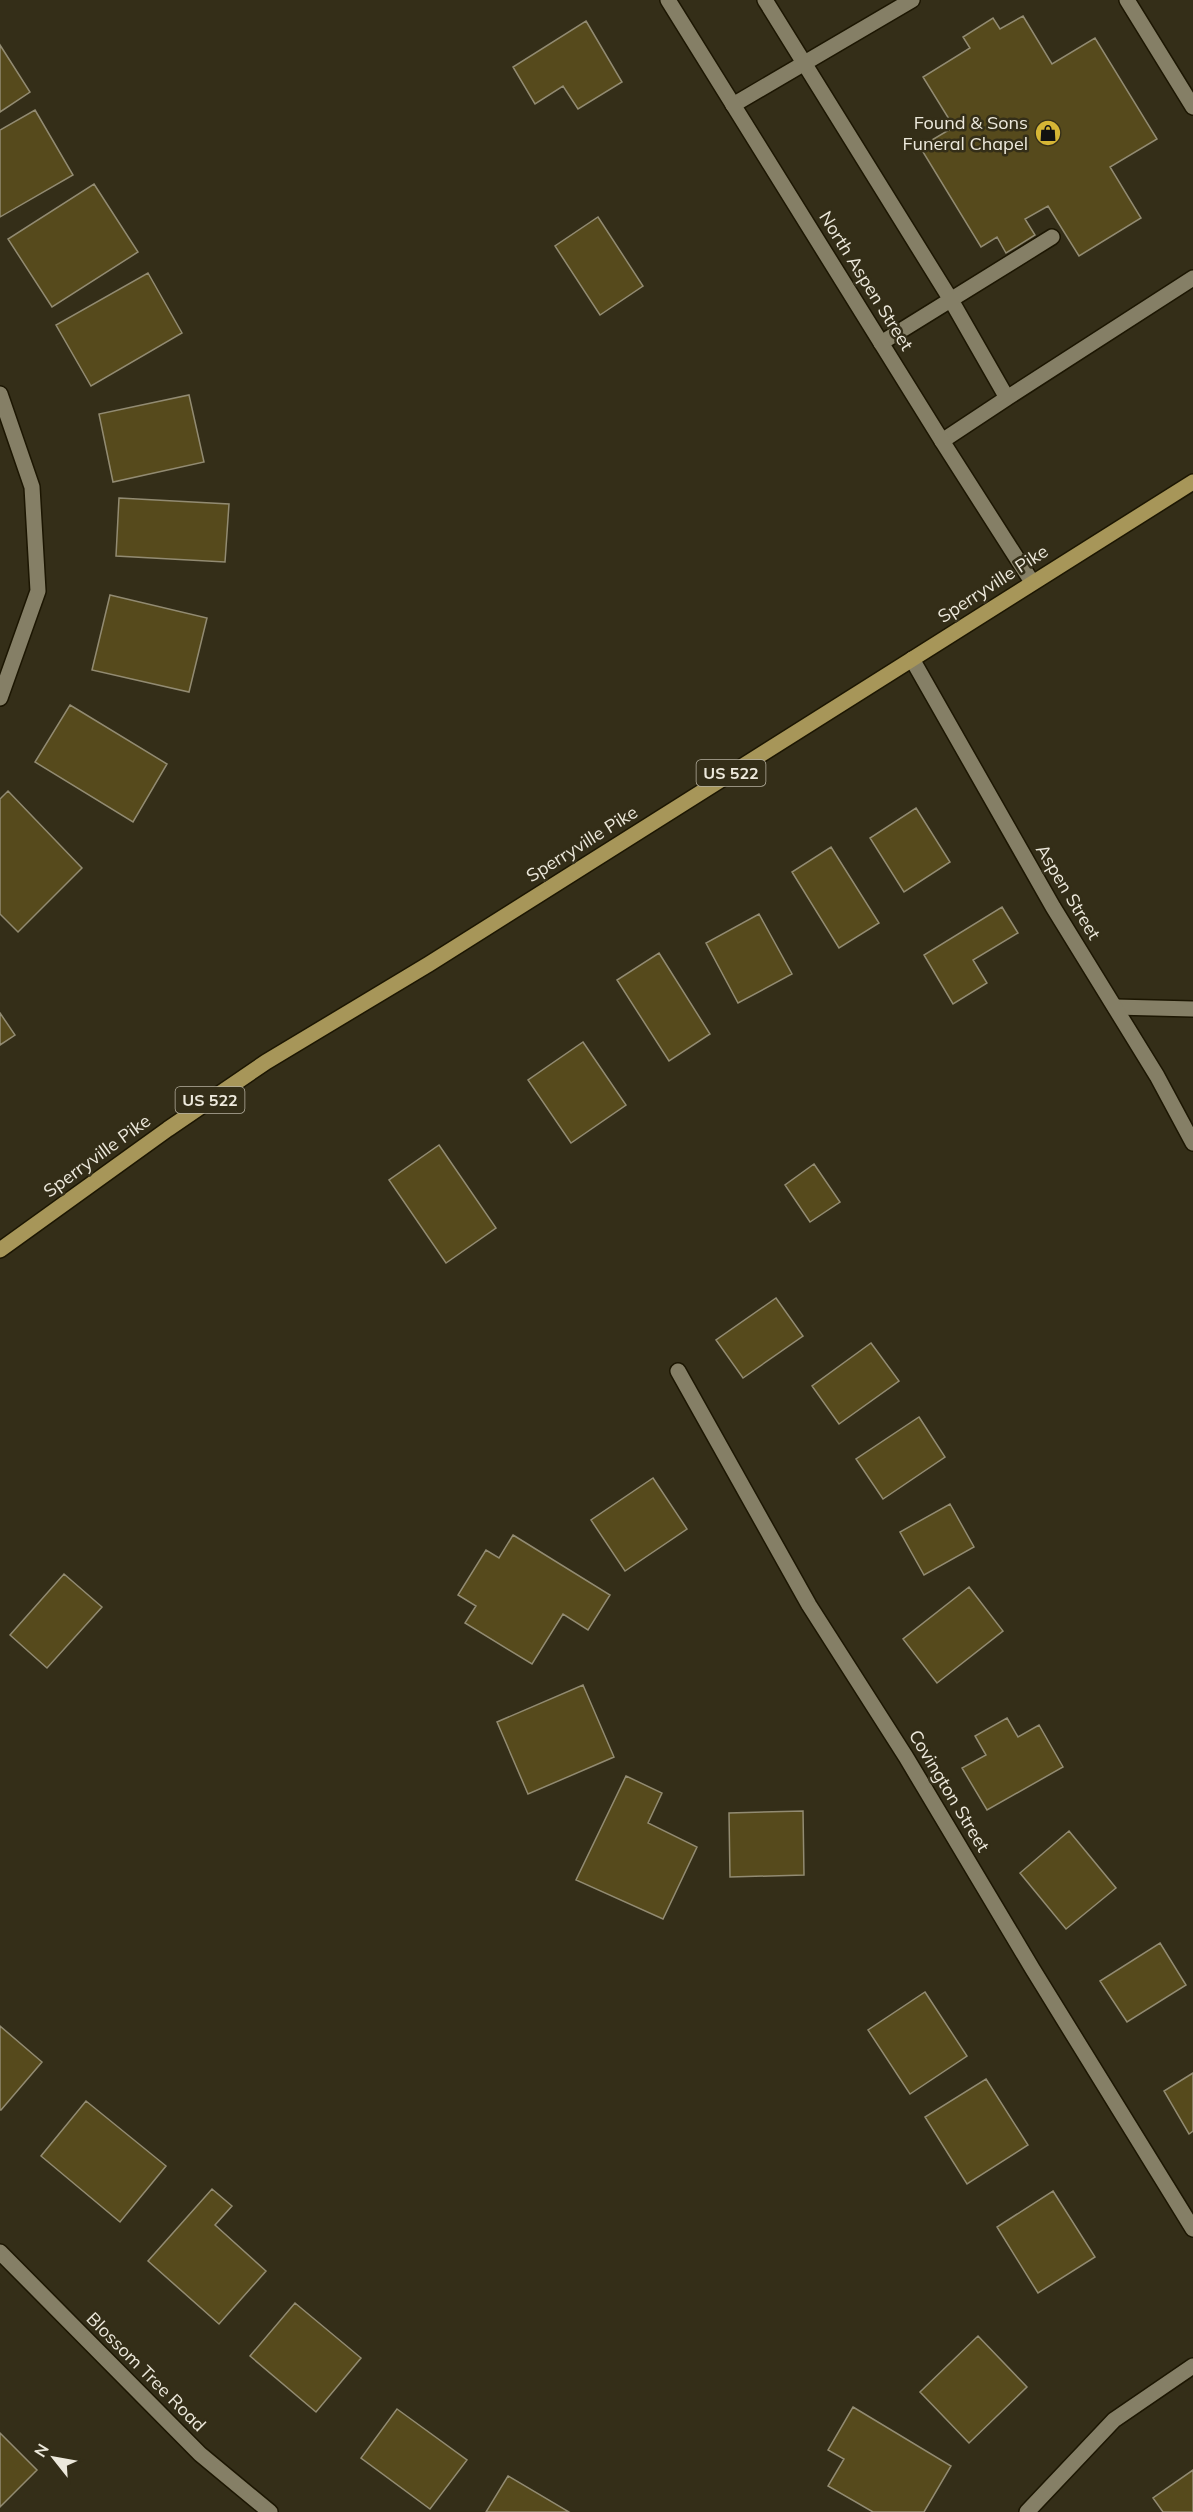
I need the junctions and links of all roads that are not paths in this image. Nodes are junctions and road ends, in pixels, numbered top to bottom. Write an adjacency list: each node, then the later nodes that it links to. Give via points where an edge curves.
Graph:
1 (668, 0): 6 (street, North Aspen Street)
2 (765, 0): 5 (street)
3 (912, 0): 5 (street)
4 (1127, 0): 7 (street)
5 (806, 63): 6 (street); 10 (street)
6 (733, 105): 11 (street, North Aspen Street)
7 (1193, 107)
8 (1052, 237): 10 (street)
9 (1193, 278): 13 (street)
10 (951, 300): 11 (street); 13 (street)
11 (881, 343): 14 (street, North Aspen Street)
12 (0, 394): 18 (street, via 32,487 39,591)
13 (1007, 398): 14 (street)
14 (942, 441): 16 (street, North Aspen Street)
15 (1193, 482): 16 (main road, Sperryville Pike / US 522)
16 (1032, 582): 17 (main road, Sperryville Pike / US 522)
17 (912, 659): 19 (street, Aspen Street, via 1053,907); 22 (main road, Sperryville Pike / US 522, via 429,964 266,1062)
18 (0, 698)
19 (1115, 1007): 20 (street); 21 (street, Aspen Street)
20 (1193, 1009)
21 (1193, 1143)
22 (0, 1250)
23 (678, 1371): 24 (street, Covington Street, via 809,1605)
24 (1193, 2229)
25 (0, 2252): 27 (street, Blossom Tree Road, via 200,2454)
26 (1193, 2366): 28 (street, via 1114,2420)
27 (270, 2512)
28 (1027, 2512)

